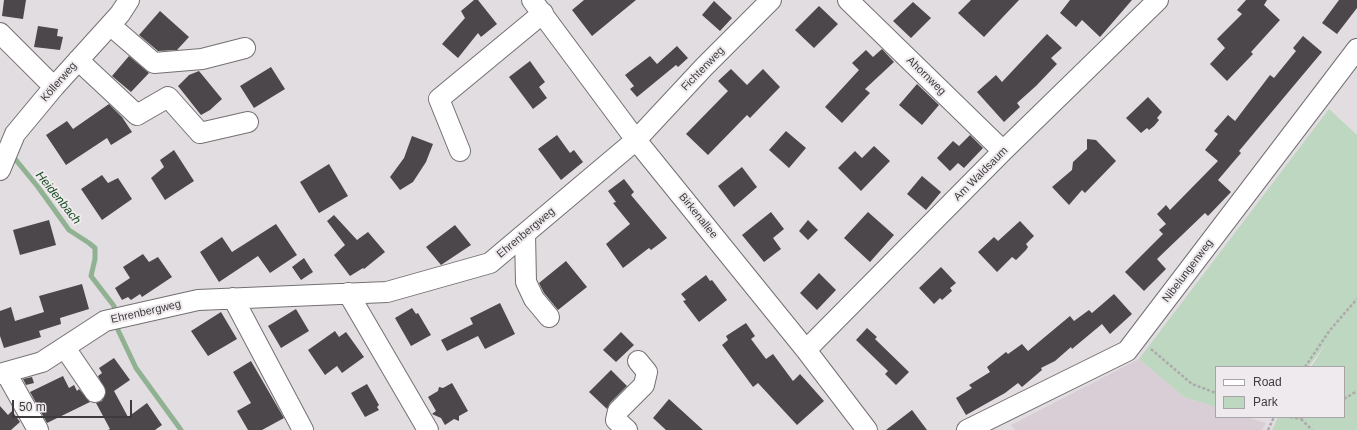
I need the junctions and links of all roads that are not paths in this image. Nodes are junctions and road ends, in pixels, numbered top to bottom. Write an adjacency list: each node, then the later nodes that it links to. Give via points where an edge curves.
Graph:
1 (129, 0): 6 (street, Köllerweg)
2 (771, 0): 13 (street, Fichtenweg)
3 (848, 0): 15 (street, Ahornweg)
4 (1158, 0): 15 (street, Am Waldsaum)
5 (538, 7): 13 (street, Birkenallee); 14 (street, via 439,99)
6 (110, 25): 8 (street, via 154,63 202,59); 10 (street, Köllerweg)
7 (0, 33): 11 (street)
8 (245, 48)
9 (1357, 49): 32 (street, Nibelungenweg, via 1127,351)
10 (78, 60): 11 (street, Köllerweg); 12 (street, via 137,115 168,98 200,133)
11 (54, 87): 16 (street, Köllerweg, via 15,134)
12 (248, 122)
13 (636, 140): 17 (street, Ehrenbergweg); 22 (street, Birkenallee)
14 (460, 151)
15 (1003, 151): 22 (street, Am Waldsaum)
16 (0, 170)
17 (525, 234): 18 (street, Ehrenbergweg, via 490,263 387,292); 20 (street, via 526,282 534,299)
18 (343, 294): 19 (street, Ehrenbergweg); 29 (street); 30 (street)
19 (232, 298): 21 (street, Ehrenbergweg, via 198,300 105,321); 28 (street)
20 (549, 317)
21 (65, 348): 24 (street, Ehrenbergweg, via 42,362); 25 (street)
22 (806, 350): 31 (street, Birkenallee)
23 (638, 361): 26 (street, via 647,372 644,385 618,411)
24 (3, 374): 27 (street)
25 (95, 392)
26 (622, 425)
27 (38, 430)
28 (303, 430)
29 (416, 430)
30 (428, 430)
31 (867, 430)
32 (967, 430)

